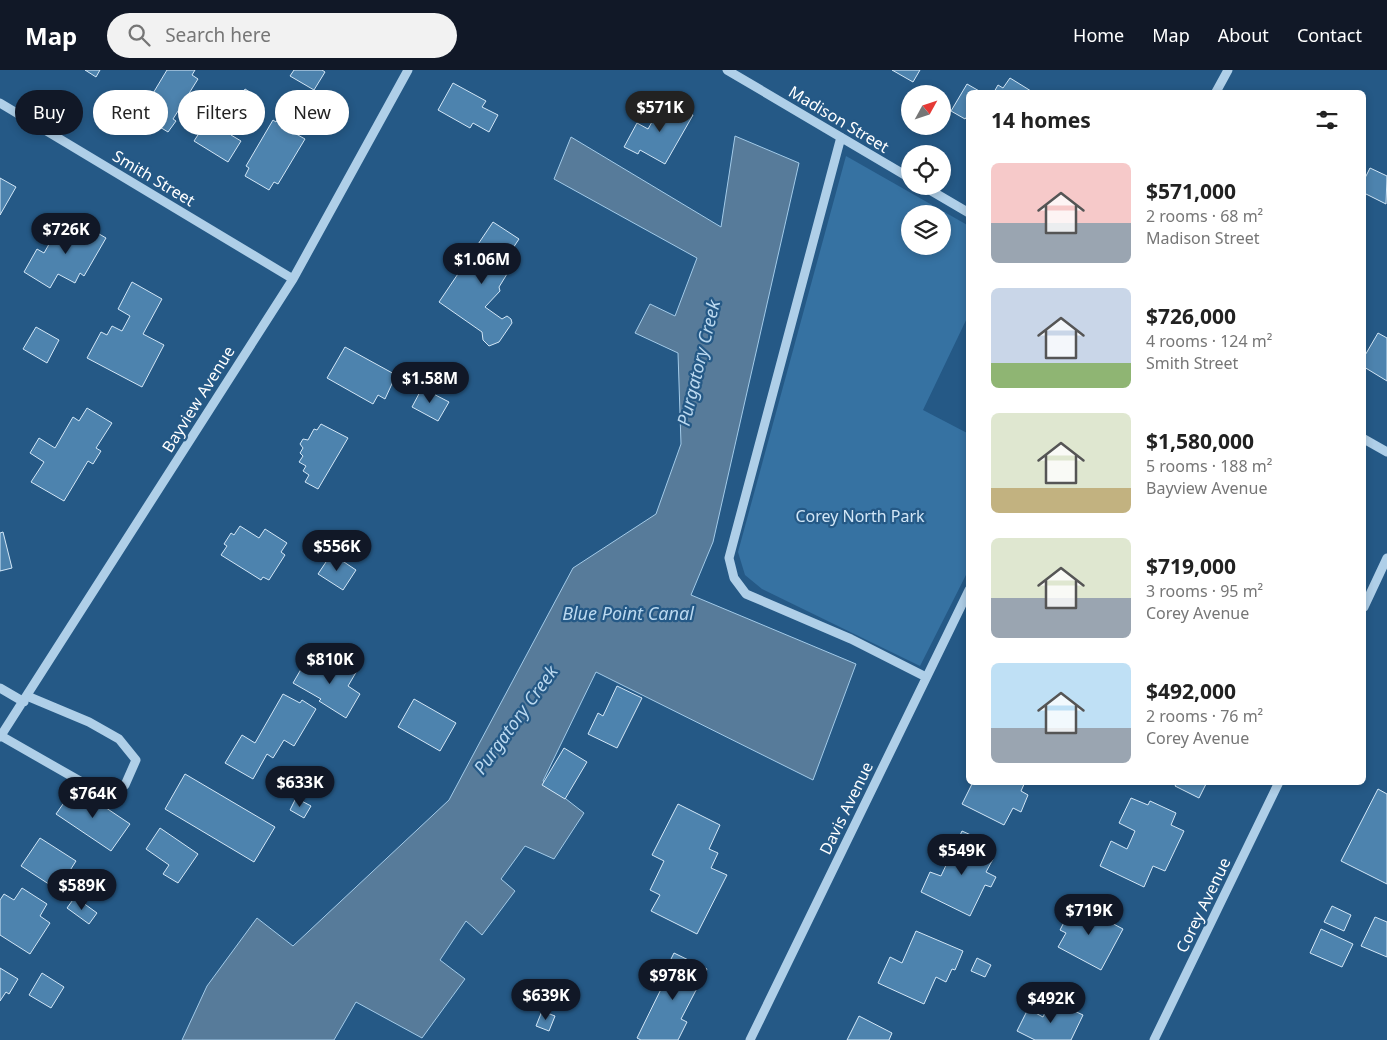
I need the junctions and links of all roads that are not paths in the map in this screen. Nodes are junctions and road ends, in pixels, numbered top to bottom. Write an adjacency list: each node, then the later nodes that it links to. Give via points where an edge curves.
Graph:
1 (408, 70): 10 (street, Bayview Avenue)
2 (727, 70): 6 (street, Madison Street)
3 (1228, 70): 4 (street)
4 (1217, 90)
5 (0, 103): 10 (street, Smith Street)
6 (841, 138): 7 (street, Madison Street); 16 (street, via 729,558 734,578 746,594 851,639)
7 (901, 173)
8 (939, 195): 9 (street)
9 (966, 211)
10 (293, 278): 18 (street, Bayview Avenue)
11 (1366, 440): 12 (street)
12 (1387, 452)
13 (1387, 558): 15 (street)
14 (966, 596): 16 (street, Davis Avenue)
15 (1366, 602)
16 (926, 677): 21 (street, Davis Avenue)
17 (0, 688): 18 (street)
18 (25, 699): 19 (street, Bayview Avenue); 19 (street, via 89,722 119,739 136,760 125,785 113,796 101,793)
19 (0, 736)
20 (1278, 785): 22 (street, Corey Avenue)
21 (750, 1040)
22 (1154, 1040)

